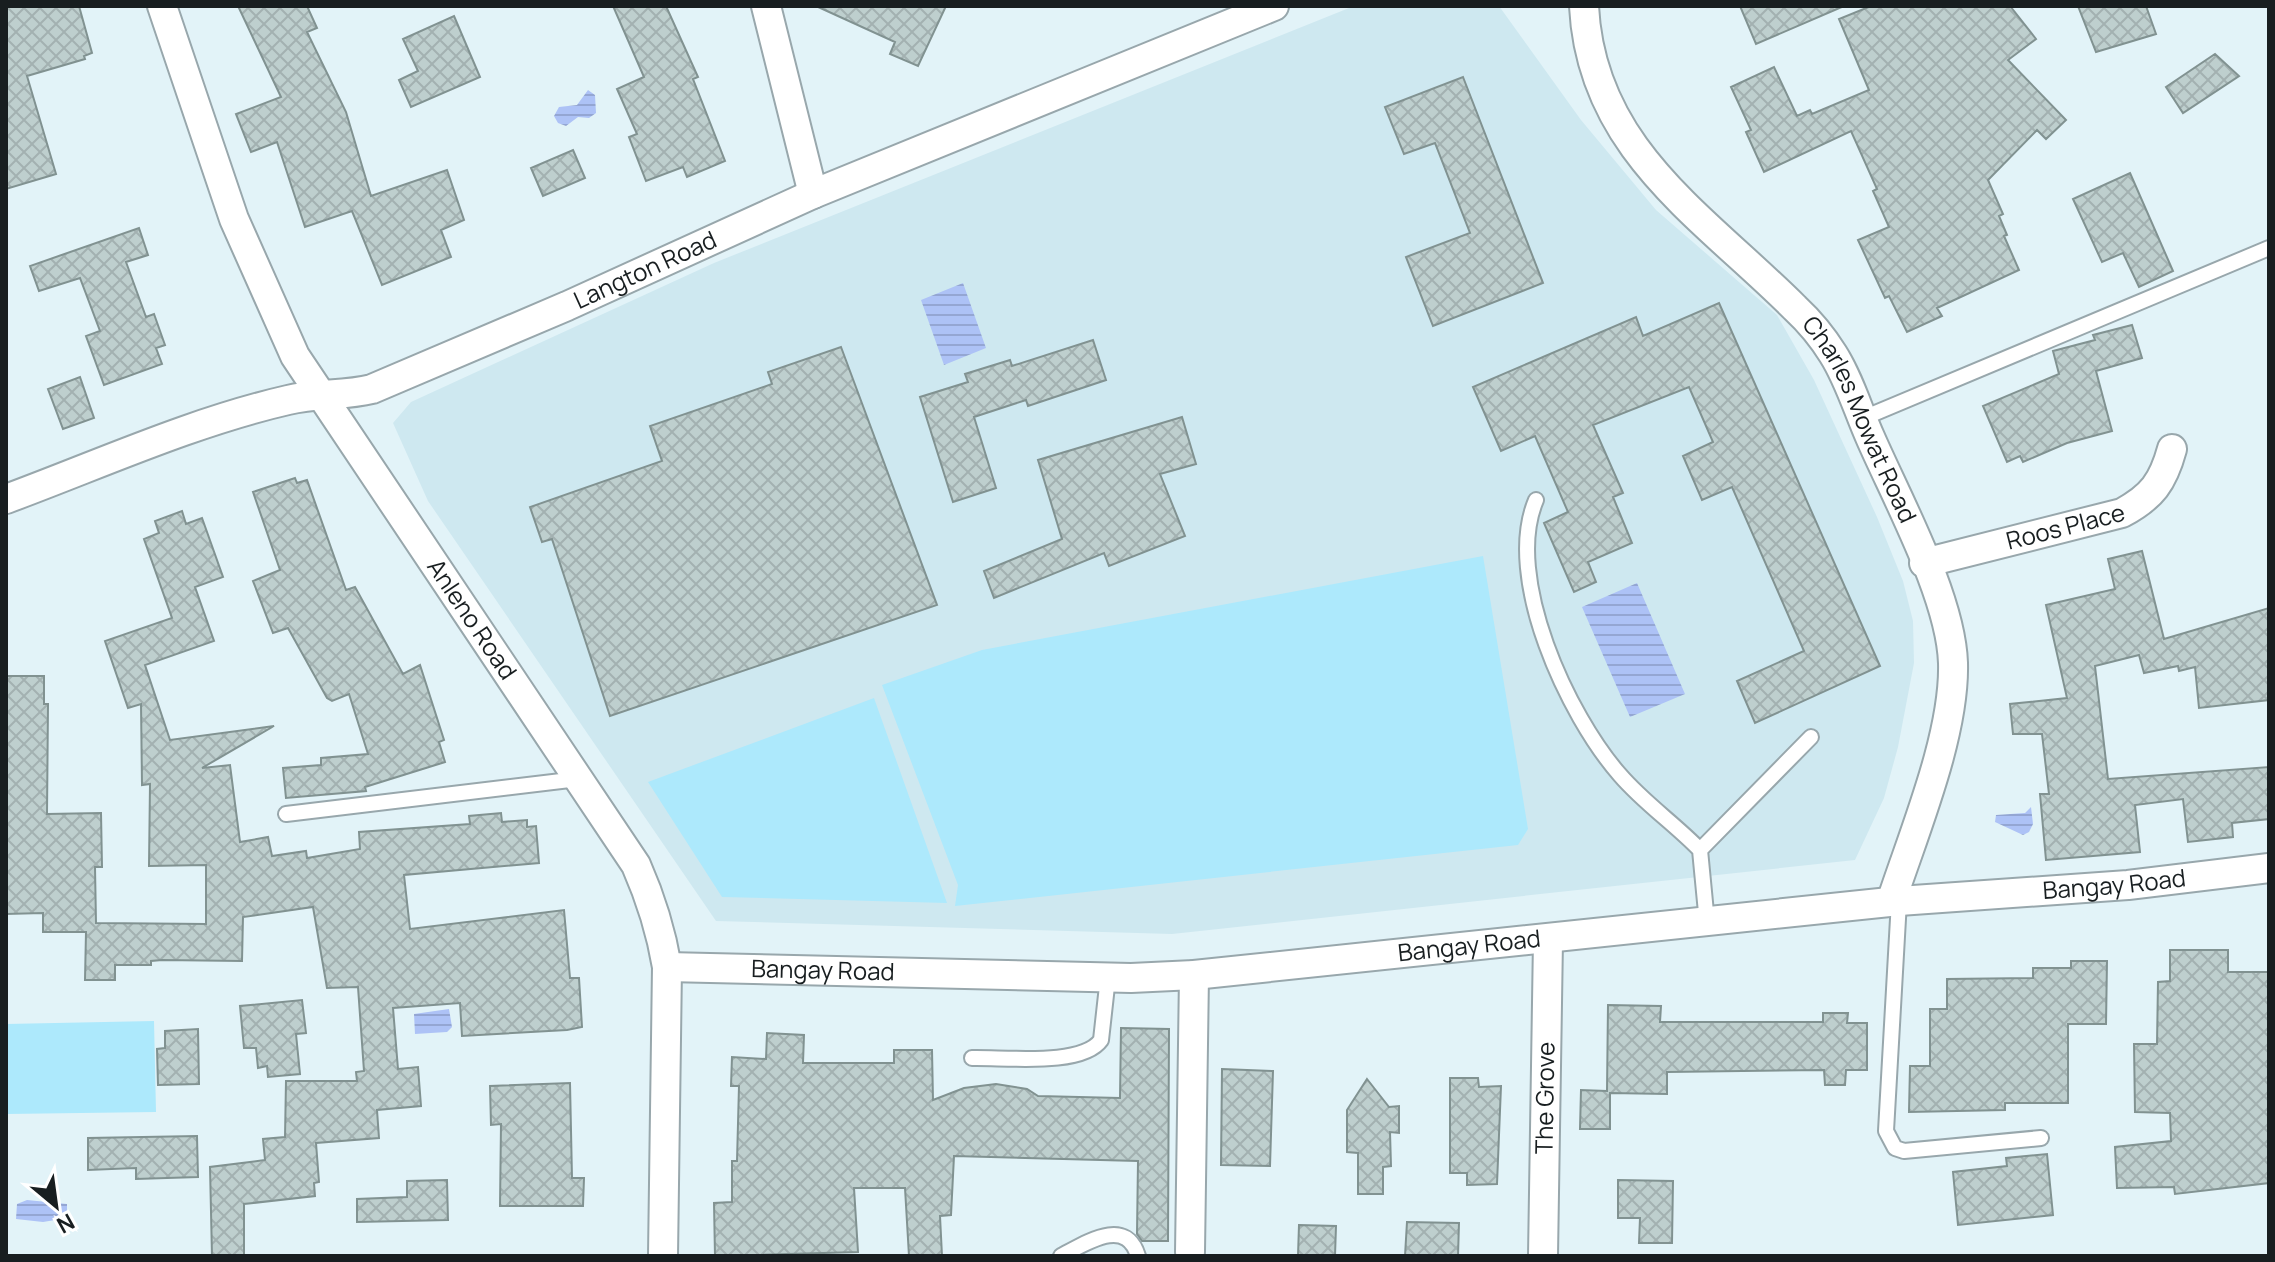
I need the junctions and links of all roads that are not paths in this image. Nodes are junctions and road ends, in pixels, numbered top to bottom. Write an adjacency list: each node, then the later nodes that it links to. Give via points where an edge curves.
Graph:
1 (162, 6): 7 (street, Anleno Road, via 250,259 295,356)
2 (766, 6): 5 (street)
3 (1274, 6): 5 (street, Langton Road)
4 (1584, 6): 8 (street, Charles Mowat Road, via 1597,78 1619,129 1651,172 1817,332 1835,356)
5 (813, 194): 7 (street, Langton Road, via 372,389)
6 (2269, 248): 8 (lane)
7 (320, 396): 10 (street, Langton Road, via 289,399 221,420); 14 (street, Anleno Road)
8 (1861, 419): 12 (street, Charles Mowat Road)
9 (2172, 449): 12 (street, Roos Place, via 2164,478 2147,499 2122,513)
10 (6, 499)
11 (1536, 500): 16 (lane, via 1527,521 1533,593 1547,647 1587,728 1620,775)
12 (1924, 563): 18 (street, Charles Mowat Road, via 1953,661 1950,709)
13 (1811, 737): 16 (lane)
14 (579, 779): 15 (lane); 21 (street, Anleno Road, via 636,865 661,927)
15 (286, 814)
16 (1700, 850): 19 (lane)
17 (2269, 868): 18 (street, Bangay Road, via 2128,885)
18 (1895, 902): 19 (street, Bangay Road); 25 (lane, via 1886,1131 1890,1142 1904,1151)
19 (1707, 923): 20 (street, Bangay Road)
20 (1548, 940): 22 (street, Bangay Road); 30 (street, The Grove)
21 (667, 967): 23 (street, Bangay Road); 27 (street, Anleno Road)
22 (1194, 975): 23 (street, Bangay Road); 26 (street)
23 (1108, 977): 24 (lane, via 1101,1040 1095,1048 1073,1057)
24 (972, 1058)
25 (2041, 1138)
26 (1190, 1252)
27 (663, 1256)
28 (1061, 1256): 29 (lane, via 1091,1240 1120,1234)
29 (1138, 1256)
30 (1543, 1256)

